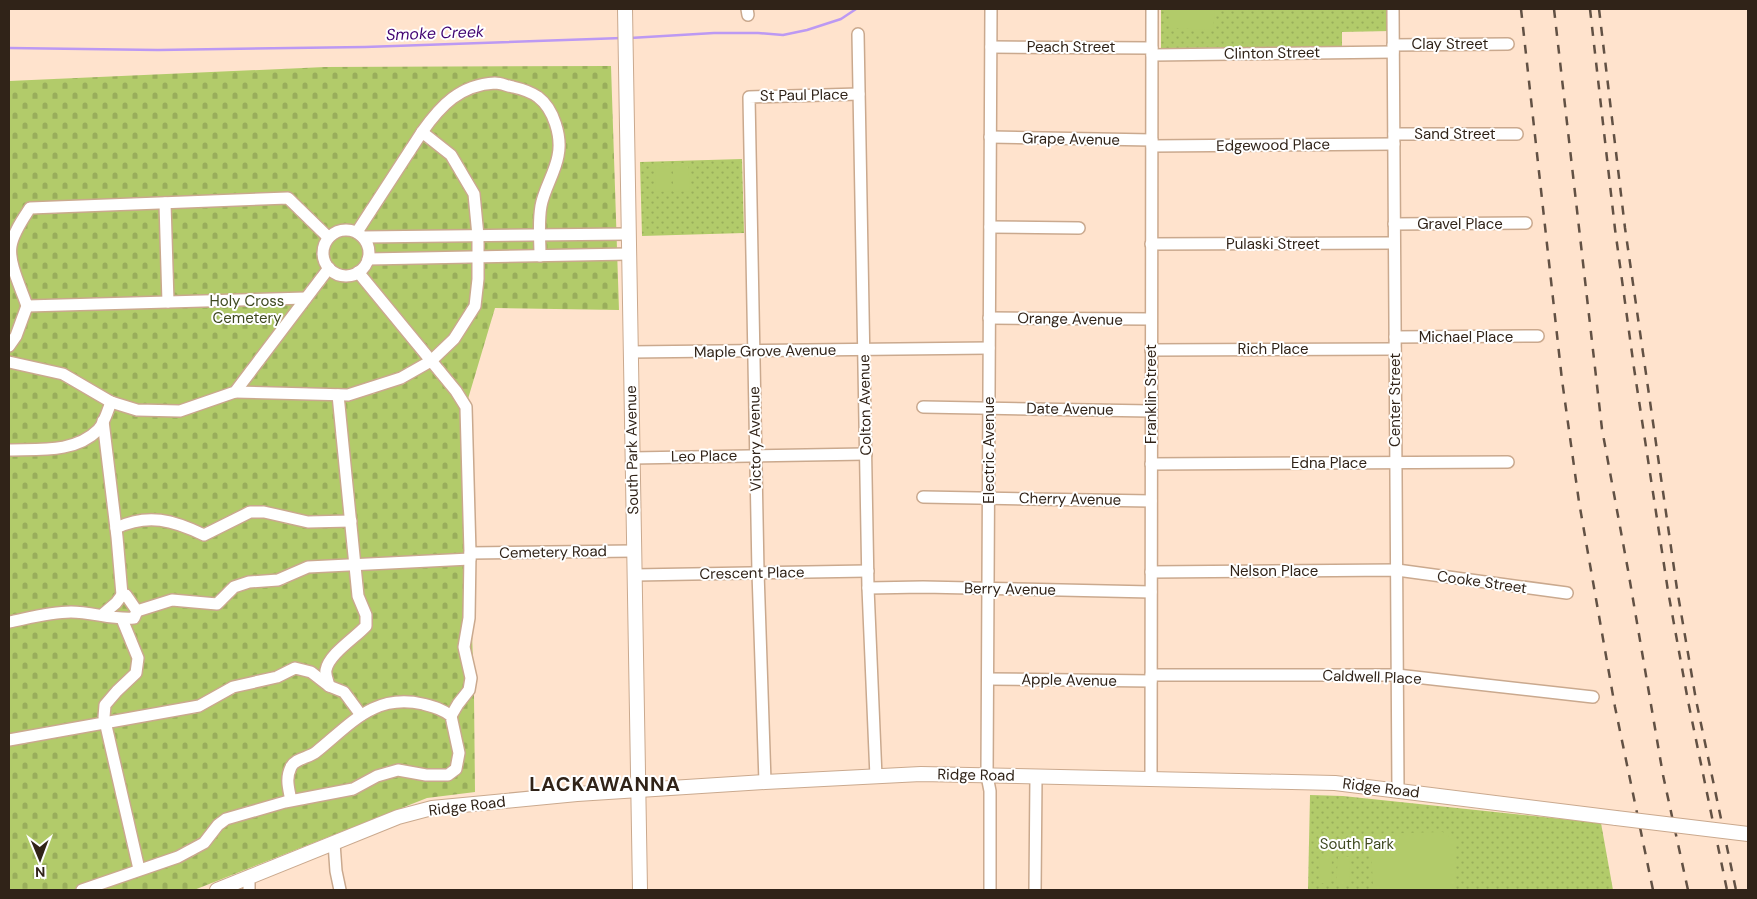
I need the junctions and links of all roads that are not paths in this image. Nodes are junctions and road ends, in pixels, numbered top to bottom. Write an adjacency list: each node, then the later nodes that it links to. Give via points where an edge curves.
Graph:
1 (991, 9): 7 (street, Electric Avenue)
2 (1152, 9): 9 (street, Franklin Street)
3 (1393, 9): 8 (street, Center Street)
4 (625, 13): 22 (main road, South Park Avenue)
5 (858, 34): 10 (street, Colton Avenue)
6 (1508, 44): 8 (street, Clay Street)
7 (991, 47): 9 (street, Peach Street); 14 (street, Electric Avenue)
8 (1393, 48): 9 (street, Clinton Street); 15 (street, Center Street)
9 (1152, 51): 16 (street, Franklin Street)
10 (859, 94): 11 (street, St Paul Place); 46 (street, Colton Avenue)
11 (749, 97): 48 (street, Victory Avenue)
12 (422, 132): 23 (street); 24 (street, via 438,110 469,88 498,83 524,90 538,98 553,119 559,155 542,200); 25 (street, via 451,155 474,194)
13 (1517, 134): 15 (street, Sand Street)
14 (990, 138): 16 (street, Grape Avenue); 20 (street, Electric Avenue)
15 (1394, 139): 16 (street, Edgewood Place); 19 (street, Center Street)
16 (1152, 143): 28 (street, Franklin Street)
17 (165, 203): 26 (street, via 288,198); 29 (street, via 30,208); 38 (street)
18 (1526, 223): 19 (street, Gravel Place)
19 (1394, 224): 27 (street, Center Street)
20 (990, 227): 21 (street); 40 (street, Electric Avenue)
21 (1078, 228)
22 (628, 234): 24 (street); 30 (main road, South Park Avenue)
23 (360, 235): 25 (street); 26 (street, via 344,229); 33 (street, via 368,244)
24 (539, 235): 25 (street); 31 (street)
25 (478, 236): 32 (street)
26 (328, 237): 34 (street, via 322,254)
27 (1394, 243): 28 (street, Pulaski Street); 43 (street, Center Street)
28 (1151, 244): 41 (street, Franklin Street)
29 (10, 248): 36 (street)
30 (628, 254): 31 (street); 49 (main road, South Park Avenue)
31 (540, 256): 32 (street)
32 (479, 257): 33 (street); 50 (street, via 475,306 454,339)
33 (368, 259): 35 (street)
34 (329, 268): 35 (street, via 342,276); 37 (street)
35 (358, 272): 50 (street)
36 (12, 273): 39 (street)
37 (306, 298): 38 (street); 52 (street)
38 (168, 302): 39 (street)
39 (26, 306): 44 (street, via 16,336)
40 (989, 318): 41 (street, Orange Avenue); 45 (street, Electric Avenue)
41 (1151, 320): 47 (street, Franklin Street)
42 (1538, 336): 43 (street, Michael Place)
43 (1395, 343): 47 (street, Rich Place); 64 (street, Center Street)
44 (9, 346)
45 (989, 348): 46 (street, Maple Grove Avenue); 56 (street, Electric Avenue)
46 (864, 350): 48 (street, Maple Grove Avenue); 60 (street, Colton Avenue)
47 (1151, 350): 57 (street, Franklin Street)
48 (754, 351): 49 (street, Maple Grove Avenue); 61 (street, Victory Avenue)
49 (630, 352): 62 (main road, South Park Avenue)
50 (430, 361): 53 (street, via 401,378 348,396); 72 (street, via 456,390 466,407)
51 (9, 362): 54 (street, via 63,374)
52 (235, 392): 53 (street); 54 (street, via 180,411 137,410)
53 (338, 395): 69 (street)
54 (111, 402): 58 (street)
55 (923, 407): 56 (street, Date Avenue)
56 (989, 408): 57 (street, Date Avenue); 67 (street, Electric Avenue)
57 (1151, 411): 65 (street, Franklin Street)
58 (103, 421): 59 (street, via 99,430 77,444); 70 (street)
59 (9, 450)
60 (866, 454): 61 (street, Leo Place); 75 (street, Colton Avenue)
61 (756, 456): 62 (street, Leo Place); 76 (street, Victory Avenue)
62 (632, 458): 71 (main road, South Park Avenue)
63 (1508, 462): 64 (street, Edna Place)
64 (1396, 463): 65 (street, Edna Place); 74 (street, Center Street)
65 (1151, 464): 68 (street, Franklin Street)
66 (923, 497): 67 (street, Cherry Avenue)
67 (989, 497): 68 (street, Cherry Avenue); 80 (street, Electric Avenue)
68 (1151, 500): 77 (street, Franklin Street)
69 (351, 521): 70 (street, via 308,522 250,512 204,534 163,520 141,519); 73 (street)
70 (116, 528): 83 (street)
71 (634, 551): 72 (street, Cemetery Road); 78 (main road, South Park Avenue)
72 (470, 555): 73 (street, Cemetery Road); 93 (street, via 469,618 464,647 471,678 469,690)
73 (356, 566): 85 (street, Cemetery Road, via 308,568 278,580 249,582 234,587 217,604 172,600); 90 (street, via 358,596 366,615 366,626 328,663)
74 (1396, 570): 77 (street, Nelson Place); 82 (street, Cooke Street); 87 (street, Center Street)
75 (868, 571): 76 (street, Crescent Place); 79 (street, Colton Avenue)
76 (758, 572): 78 (street, Crescent Place); 100 (street, Victory Avenue)
77 (1151, 572): 81 (street, Franklin Street)
78 (635, 575): 101 (main road, South Park Avenue)
79 (868, 588): 80 (street, Berry Avenue); 97 (street, Colton Avenue)
80 (988, 588): 81 (street, Berry Avenue); 89 (street, Electric Avenue)
81 (1151, 592): 88 (street, Franklin Street)
82 (1567, 593)
83 (122, 595): 84 (street); 85 (street, via 133,602)
84 (102, 615): 85 (street); 86 (street, via 54,613)
85 (131, 616): 94 (street, via 129,632 138,658 136,673 105,705)
86 (9, 622)
87 (1397, 675): 88 (street, Caldwell Place); 91 (street, Caldwell Place); 102 (street, Center Street)
88 (1151, 678): 89 (street, Apple Avenue); 99 (street, Franklin Street)
89 (988, 679): 96 (street, Electric Avenue)
90 (329, 686): 92 (street, via 344,692); 94 (street, via 311,672 295,668 277,677 233,687 199,706)
91 (1593, 697)
92 (361, 715): 93 (street, via 398,701 410,701 442,709); 103 (street, via 314,754 291,765 287,778)
93 (452, 716): 103 (street, via 459,753 456,770 448,775 398,770 377,776 353,789)
94 (105, 723): 95 (street); 106 (street)
95 (9, 740)
96 (987, 776): 97 (main road, Ridge Road, via 921,774); 98 (main road, Ridge Road); 112 (street, Electric Avenue, via 990,791)
97 (876, 777): 100 (main road, Ridge Road)
98 (1036, 777): 99 (main road, Ridge Road); 113 (street)
99 (1151, 779): 102 (main road, Ridge Road, via 1335,783)
100 (765, 782): 101 (main road, Ridge Road)
101 (638, 790): 105 (main road, Ridge Road, via 432,808 398,817); 111 (main road, South Park Avenue)
102 (1398, 790): 104 (main road, Ridge Road, bridge)
103 (291, 801): 106 (street, via 226,819 193,850)
104 (1748, 834)
105 (334, 842): 107 (main road, Ridge Road); 110 (street)
106 (140, 869): 108 (street)
107 (249, 883): 109 (main road, Ridge Road)
108 (82, 890)
109 (217, 890)
110 (340, 890)
111 (640, 890)
112 (990, 890)
113 (1035, 890)

